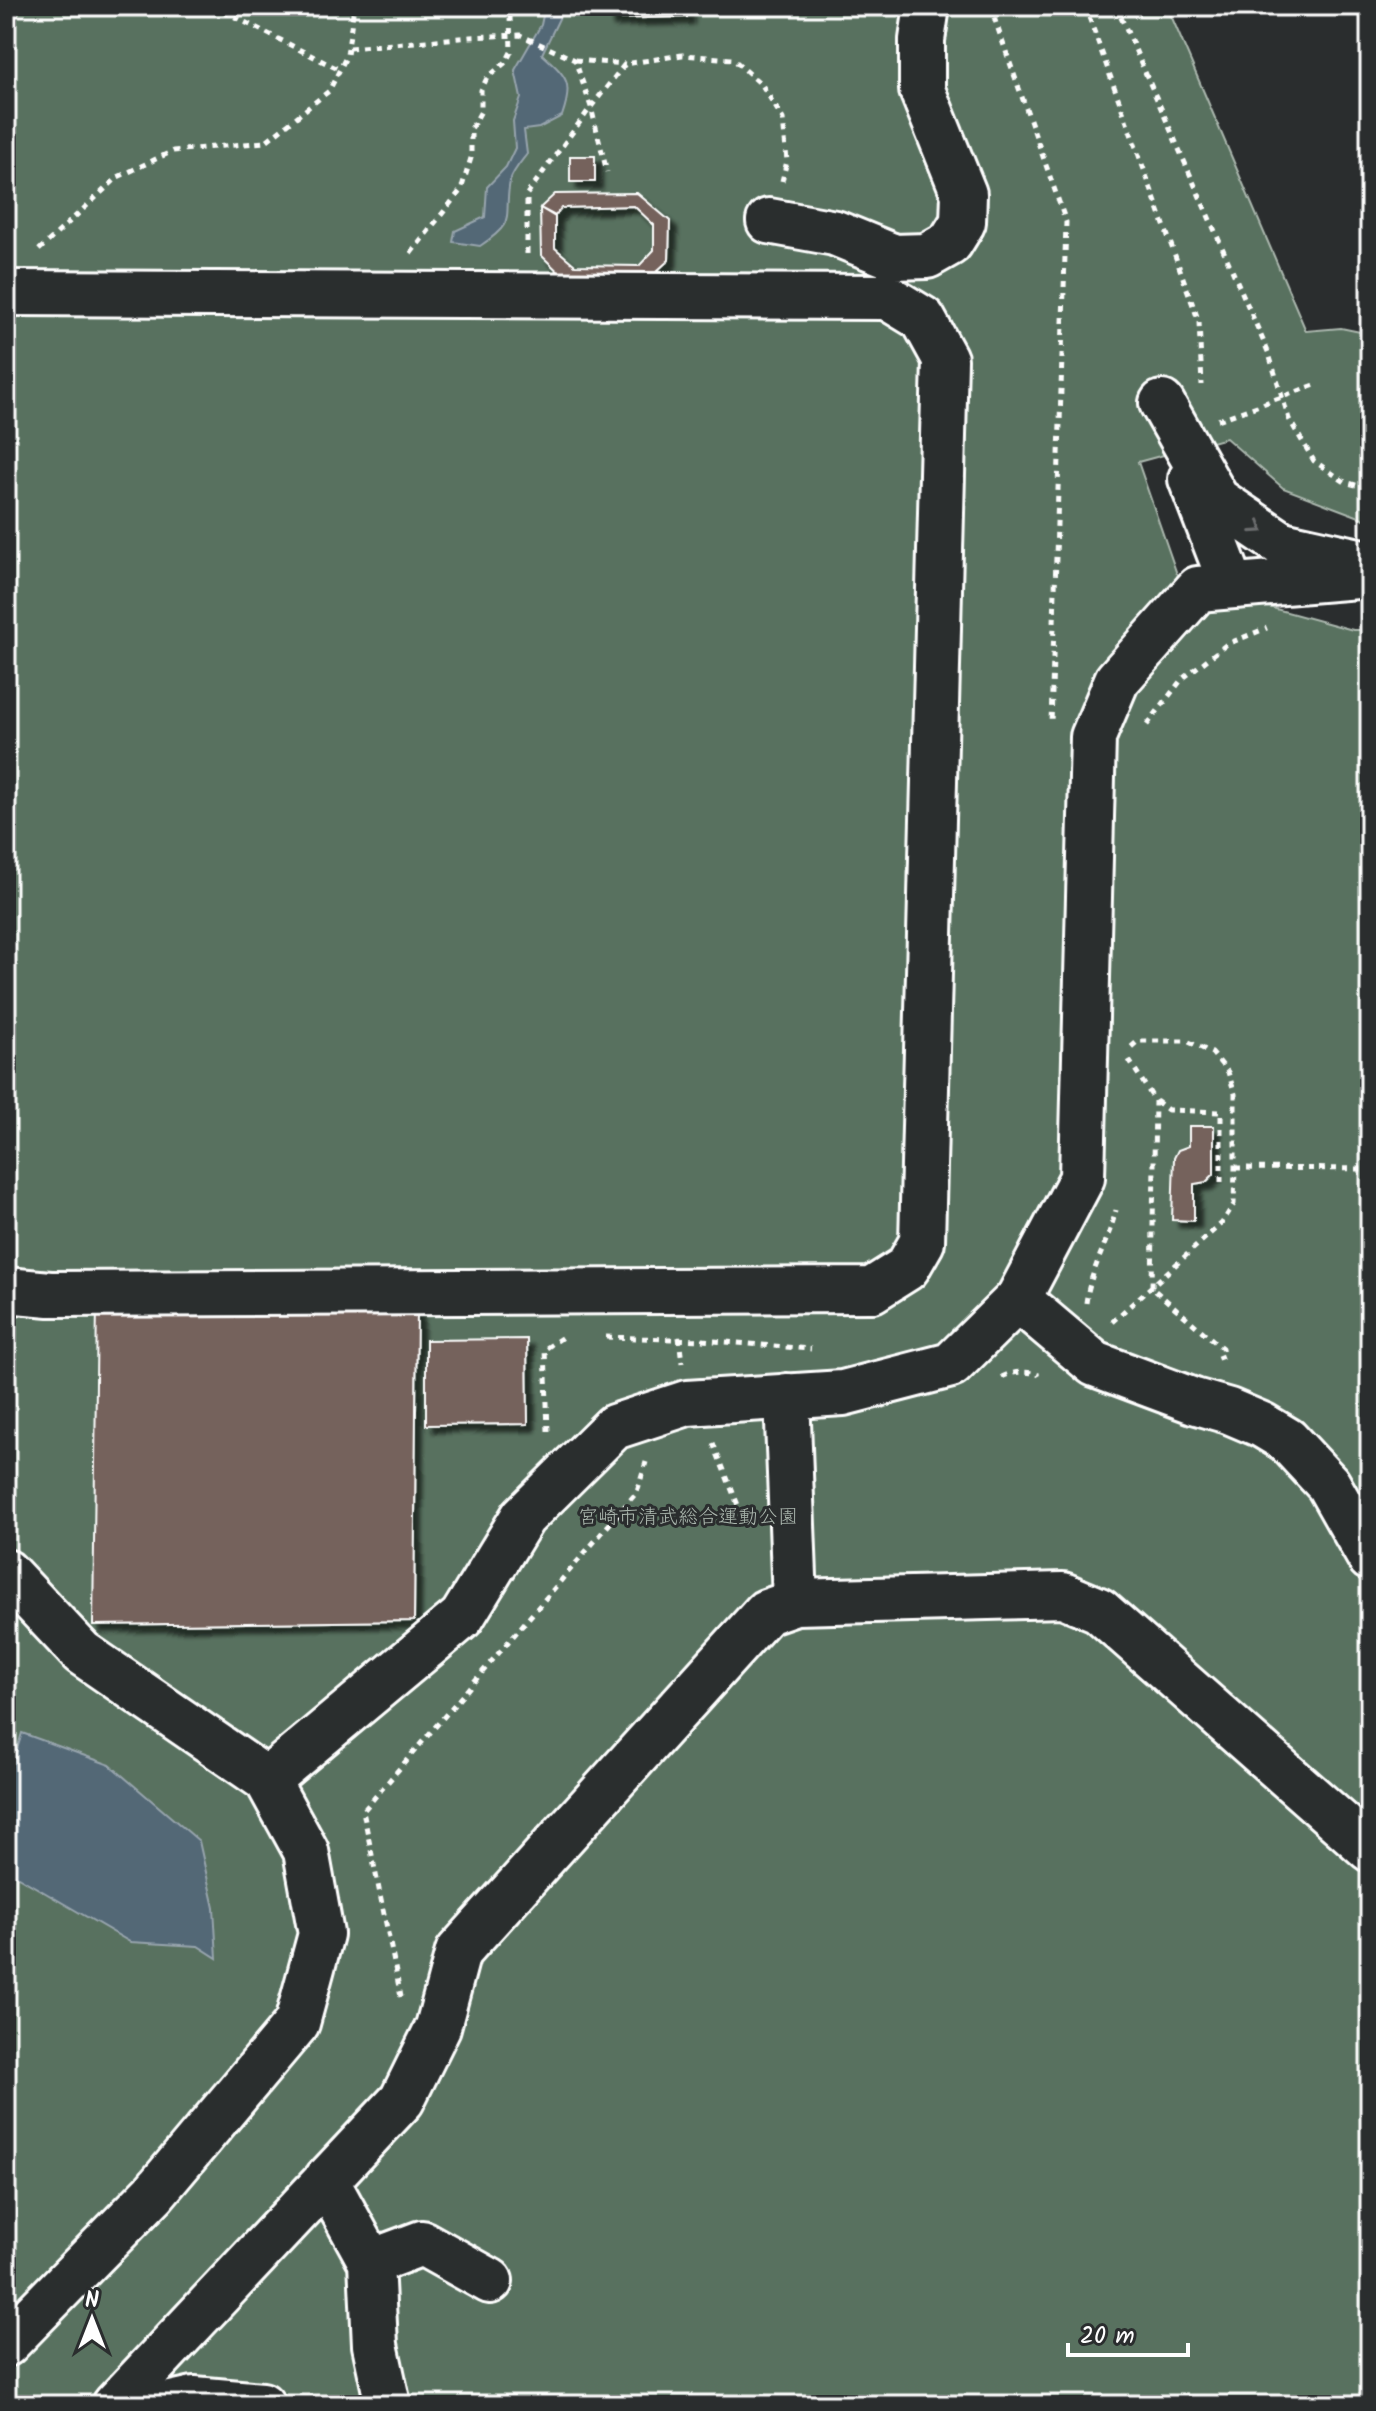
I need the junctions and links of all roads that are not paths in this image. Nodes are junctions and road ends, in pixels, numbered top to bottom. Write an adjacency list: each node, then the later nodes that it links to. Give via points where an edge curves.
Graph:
1 (927, 6): 2 (street, via 922,90 964,194 963,222 950,243 927,256 894,257 835,233)
2 (769, 221)
3 (17, 276): 7 (street, via 399,295 887,297 923,319 945,359 922,1242 907,1268 872,1290)
4 (1370, 563): 6 (street, one-way to 4, via 1201,561 1182,399 1217,500 1282,544)
5 (1370, 575): 6 (street)
6 (1215, 587): 8 (street, via 1117,680 1093,737 1082,1178)
7 (6, 1290)
8 (1018, 1299): 9 (street, via 951,1365 843,1393); 10 (street, via 1095,1364 1229,1411 1287,1440 1328,1484)
9 (787, 1396): 12 (street); 13 (street, via 698,1419 614,1427 523,1517 462,1617)
10 (1370, 1558)
11 (6, 1572): 13 (street, via 82,1653)
12 (795, 1602): 14 (street, via 1063,1595 1099,1610); 15 (street, via 766,1612 458,1952 438,2027 402,2100)
13 (267, 1780): 18 (street, via 306,1851 321,1934 297,2023 154,2193)
14 (1370, 1849)
15 (326, 2180): 16 (street); 19 (street)
16 (371, 2262): 17 (street, via 422,2243); 22 (street, via 375,2345)
17 (490, 2281)
18 (6, 2344)
19 (115, 2405)
20 (167, 2405): 21 (street, via 194,2399)
21 (262, 2405)
22 (388, 2405)

